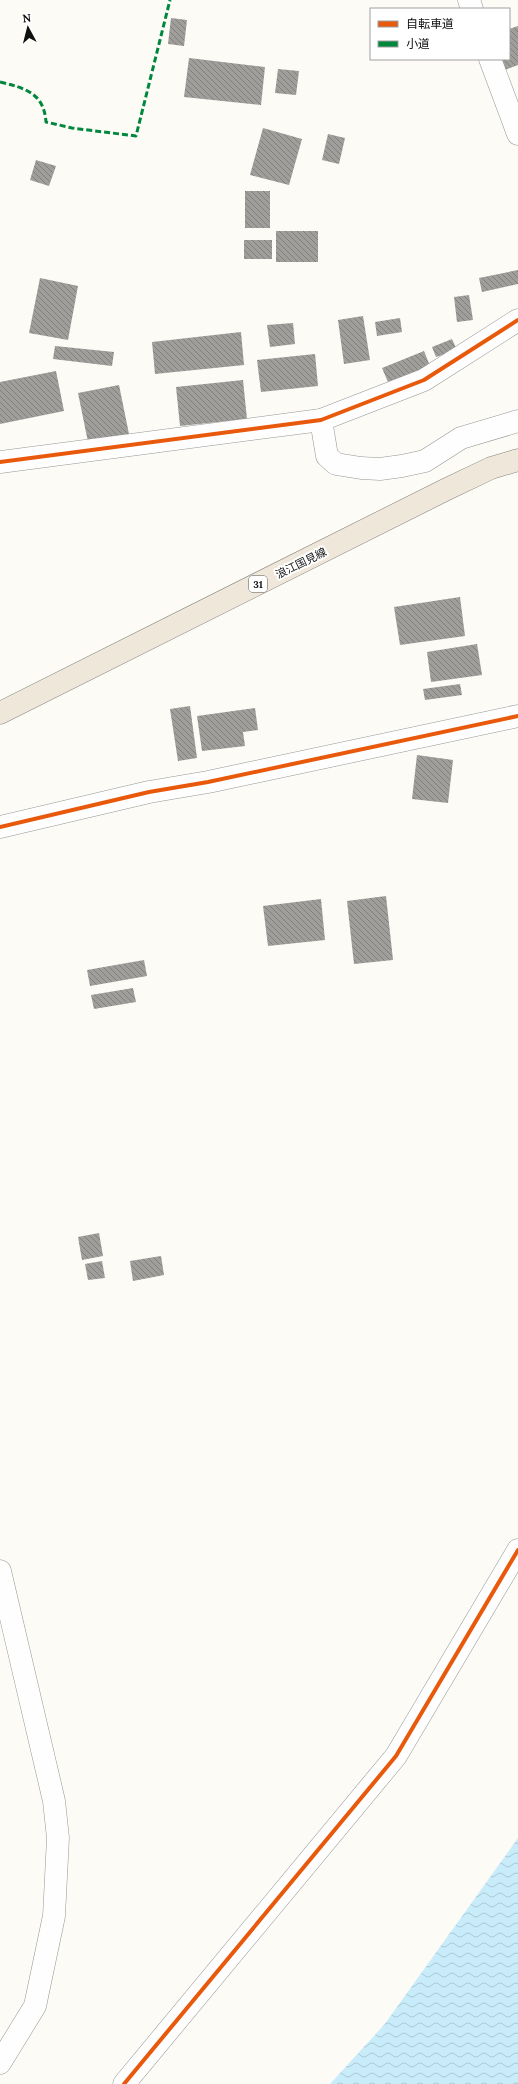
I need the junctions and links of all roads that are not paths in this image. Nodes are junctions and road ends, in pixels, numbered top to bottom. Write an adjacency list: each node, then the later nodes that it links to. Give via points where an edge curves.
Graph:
1 (490, 60): 2 (street)
2 (518, 134)
3 (518, 320): 4 (street, via 424,380)
4 (321, 420): 5 (street, via 327,456 336,464 380,469 425,461 462,438); 7 (street)
5 (518, 421)
6 (518, 460): 8 (main road, 浪江国見線 / 31, via 478,474)
7 (0, 462)
8 (0, 713)
9 (518, 716): 10 (street, via 208,782 149,792)
10 (0, 827)
11 (518, 1550): 14 (street, via 396,1756)
12 (0, 1571): 13 (street, via 54,1801 58,1838 54,1916 35,2006)
13 (0, 2063)
14 (124, 2084)

